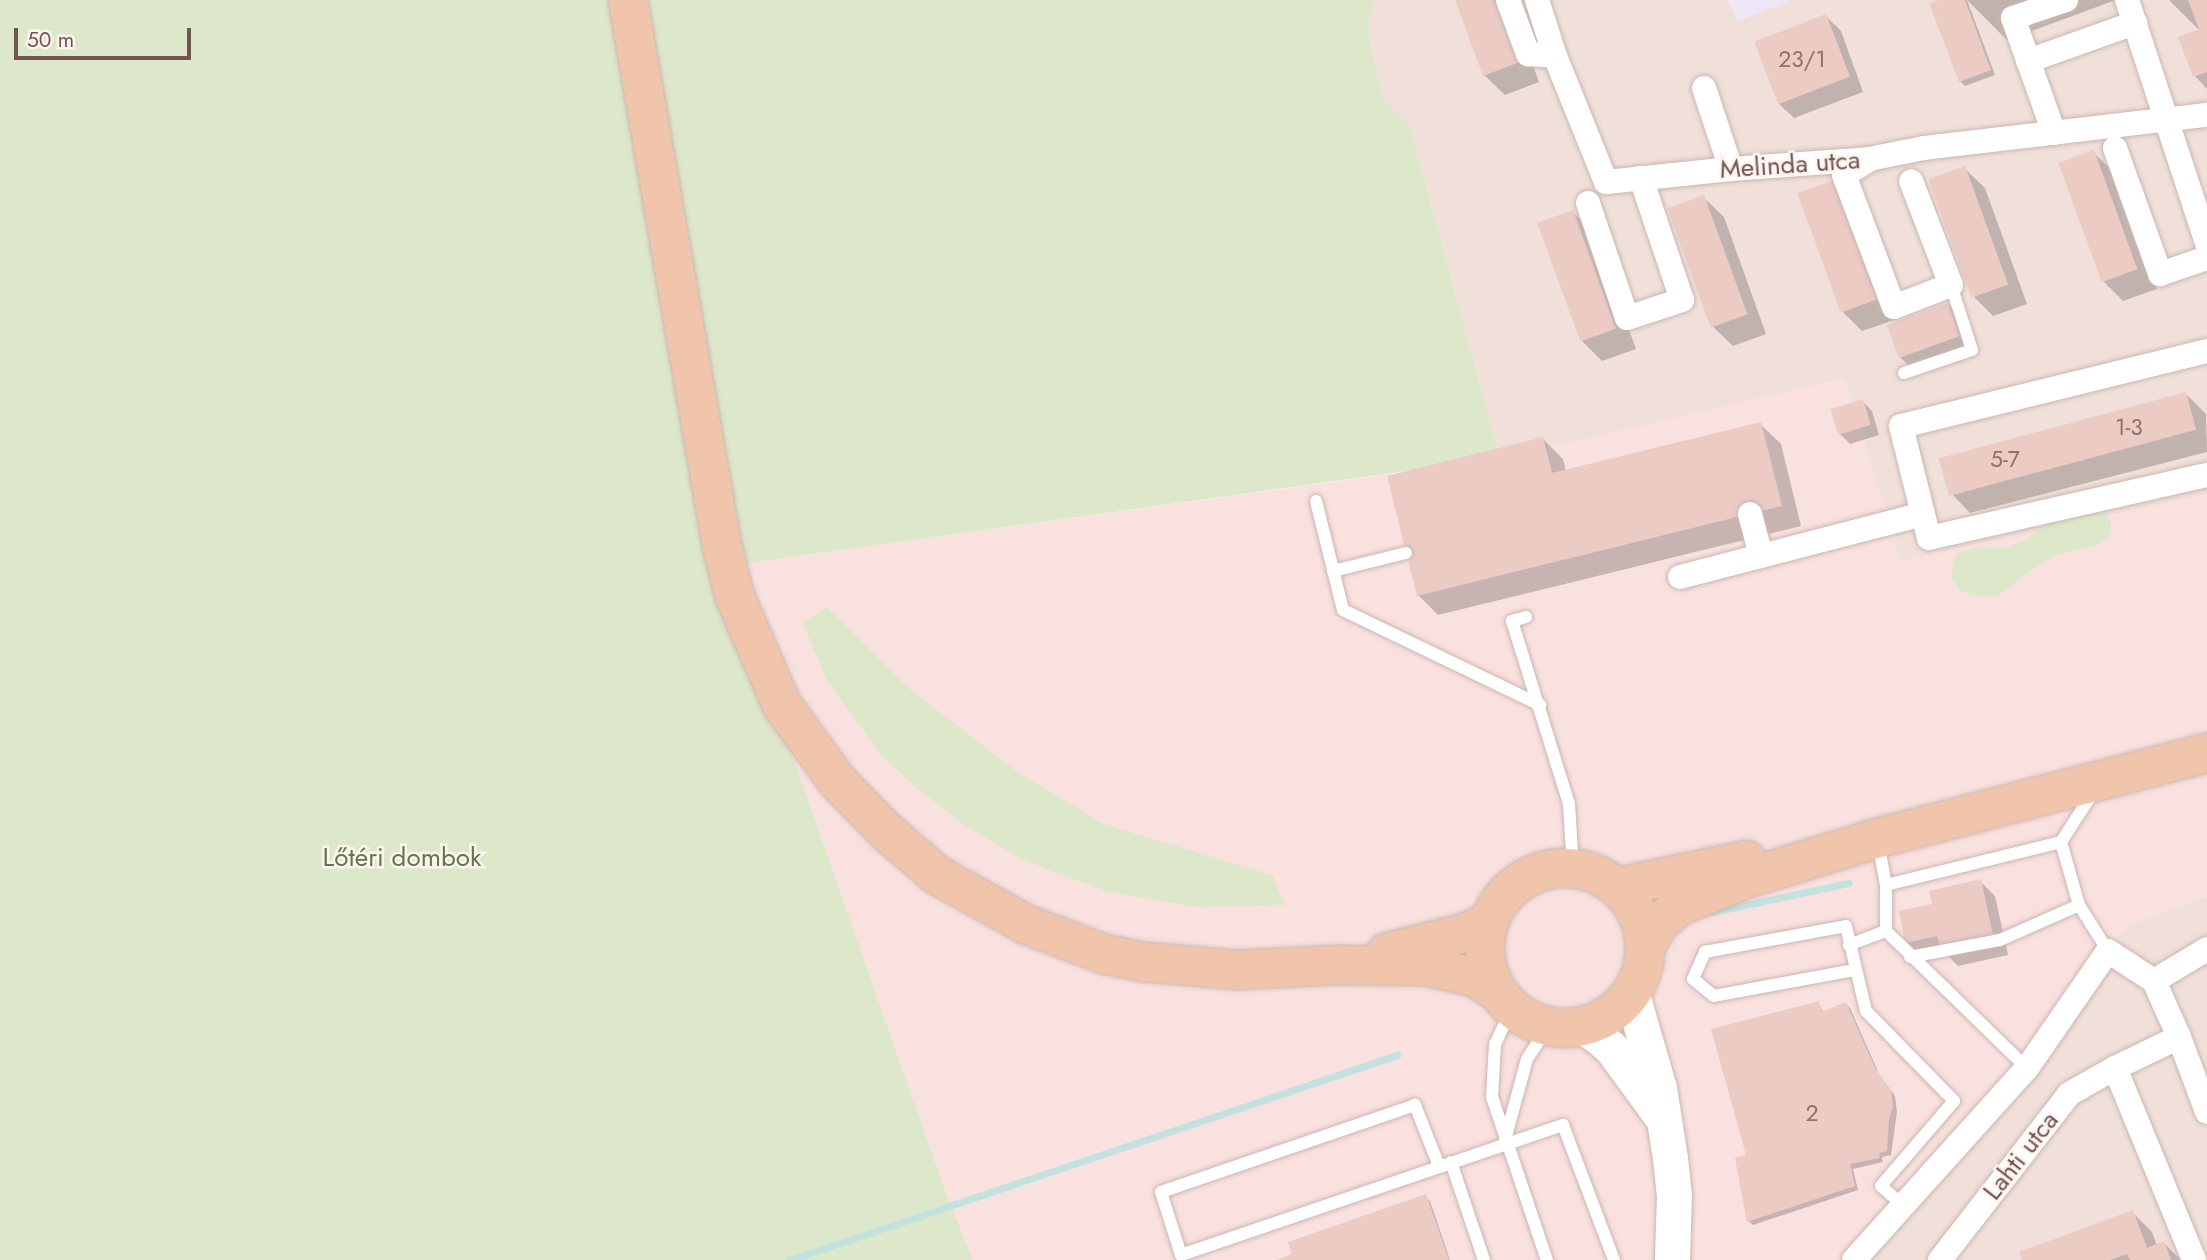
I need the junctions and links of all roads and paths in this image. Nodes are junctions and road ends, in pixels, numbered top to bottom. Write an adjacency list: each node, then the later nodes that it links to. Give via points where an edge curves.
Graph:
1 (628, 0): 49 (main road, via 722,546 739,607 764,667 782,705 826,767 860,807 937,875 993,909 1063,940 1144,962 1195,968)
2 (1508, 0): 6 (street, via 1528,54)
3 (1537, 0): 6 (street, Melinda utca)
4 (2066, 0): 7 (street, via 2013,18)
5 (2131, 12): 7 (street); 10 (street)
6 (1555, 56): 15 (street, Melinda utca, via 1606,182)
7 (2028, 61): 11 (street)
8 (1704, 88): 14 (street)
9 (2207, 116): 10 (street, Melinda utca)
10 (2167, 120): 11 (street, Melinda utca); 18 (street)
11 (2054, 133): 13 (street, Melinda utca)
12 (2115, 148): 20 (street, via 2160,274)
13 (1869, 159): 14 (street, Melinda utca); 21 (street, via 1844,174 1894,307)
14 (1731, 169): 15 (street, Melinda utca)
15 (1641, 178): 17 (street, via 1682,300 1627,318)
16 (1911, 181): 21 (street)
17 (1588, 203)
18 (2202, 211): 19 (street)
19 (2207, 243)
20 (2207, 258)
21 (1951, 285): 23 (lane, via 1972,350)
22 (2207, 351): 27 (street, via 1901,426)
23 (1903, 373)
24 (2207, 475): 27 (street, via 1929,538)
25 (1316, 501): 30 (lane)
26 (1750, 514): 29 (street)
27 (1923, 514): 29 (street)
28 (1406, 552): 30 (lane)
29 (1761, 556): 31 (street)
30 (1333, 571): 33 (lane, via 1343,610)
31 (1680, 577)
32 (1526, 617): 33 (lane, via 1512,621)
33 (1540, 705): 38 (lane, via 1569,804)
34 (2207, 752): 35 (main road)
35 (2099, 783): 36 (main road); 37 (lane)
36 (1878, 838): 39 (lane); 40 (main road, via 1708,866); 48 (main road, via 1748,878 1679,906 1659,923)
37 (2061, 842): 39 (lane); 41 (lane)
38 (1573, 869): 40 (main road, via 1591,872); 42 (main road, via 1522,880 1497,906)
39 (1885, 885): 43 (lane)
40 (1621, 891): 48 (main road, via 1638,917)
41 (2079, 905): 46 (lane); 47 (lane, via 2000,940)
42 (1489, 922): 49 (main road, via 1427,944); 52 (main road, via 1485,958)
43 (1886, 931): 44 (lane); 47 (lane)
44 (1849, 945): 50 (lane); 50 (lane, via 1846,926 1705,953 1693,979 1714,996)
45 (2207, 949): 51 (street)
46 (2108, 951): 51 (street); 55 (street)
47 (1910, 957): 55 (lane)
48 (1642, 963): 53 (main road, via 1622,1004 1602,1018); 58 (main road, via 1632,995 1659,1088)
49 (1336, 965): 52 (main road, via 1448,969 1474,977)
50 (1854, 970): 61 (lane, via 1866,1011 1954,1101 1881,1186)
51 (2154, 981): 54 (street)
52 (1505, 1000): 53 (main road, via 1528,1019); 59 (lane, via 1495,1044 1492,1097)
53 (1572, 1027): 58 (main road, via 1595,1034 1612,1049); 59 (lane, via 1540,1039 1527,1059)
54 (2179, 1037): 56 (street, Lahti utca); 57 (street)
55 (2027, 1068): 61 (street)
56 (2115, 1068): 68 (street, Lahti utca, via 2069,1094); 69 (street)
57 (2207, 1112)
58 (1663, 1119): 66 (main road, via 1674,1195)
59 (1506, 1142): 60 (lane); 64 (lane); 65 (lane, via 1563,1125)
60 (1445, 1164): 62 (lane); 62 (lane, via 1415,1105 1174,1187 1161,1192); 63 (lane)
61 (1904, 1206): 67 (street)
62 (1182, 1258)
63 (1484, 1260)
64 (1547, 1260)
65 (1614, 1260)
66 (1672, 1260)
67 (1854, 1260)
68 (1940, 1260)
69 (2194, 1260)

